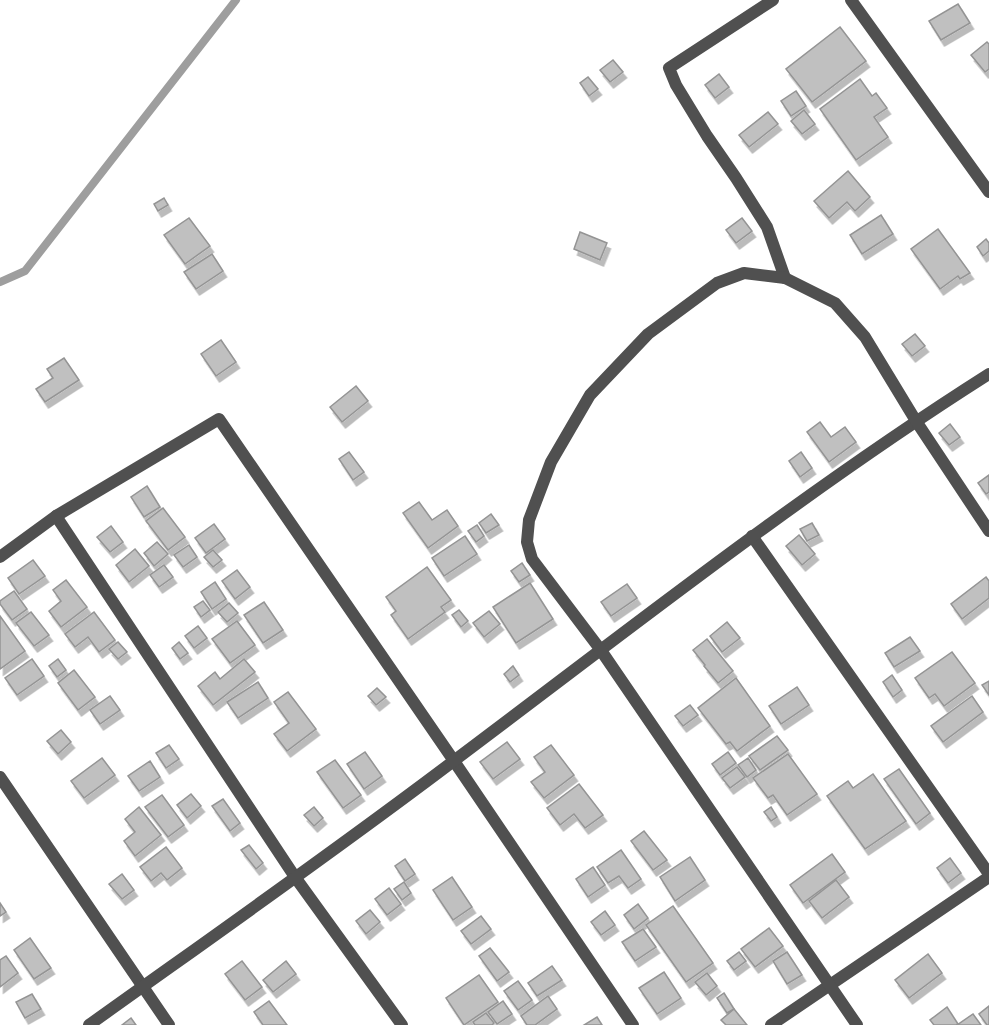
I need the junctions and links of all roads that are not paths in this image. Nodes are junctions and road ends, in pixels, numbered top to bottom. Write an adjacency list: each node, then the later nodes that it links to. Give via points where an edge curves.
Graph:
1 (773, 0): 4 (street, via 669,68 707,136 767,227)
2 (851, 0): 3 (street)
3 (989, 192)
4 (785, 278): 6 (street, via 836,303 865,337); 11 (street, via 744,273 717,283 648,334 590,395 551,462 529,520 527,542 532,559)
5 (989, 374): 6 (street)
6 (916, 420): 8 (street); 9 (street)
7 (56, 516): 10 (street); 12 (street, via 219,419); 15 (street)
8 (989, 531)
9 (752, 536): 11 (street); 14 (street)
10 (0, 557)
11 (600, 649): 12 (street); 16 (street)
12 (454, 761): 15 (street); 21 (street)
13 (0, 777): 17 (street)
14 (989, 875): 16 (street)
15 (296, 877): 17 (street); 20 (street)
16 (829, 986): 22 (street); 23 (street)
17 (142, 987): 18 (street); 19 (street)
18 (89, 1025)
19 (170, 1025)
20 (402, 1025)
21 (633, 1025)
22 (771, 1025)
23 (857, 1025)

